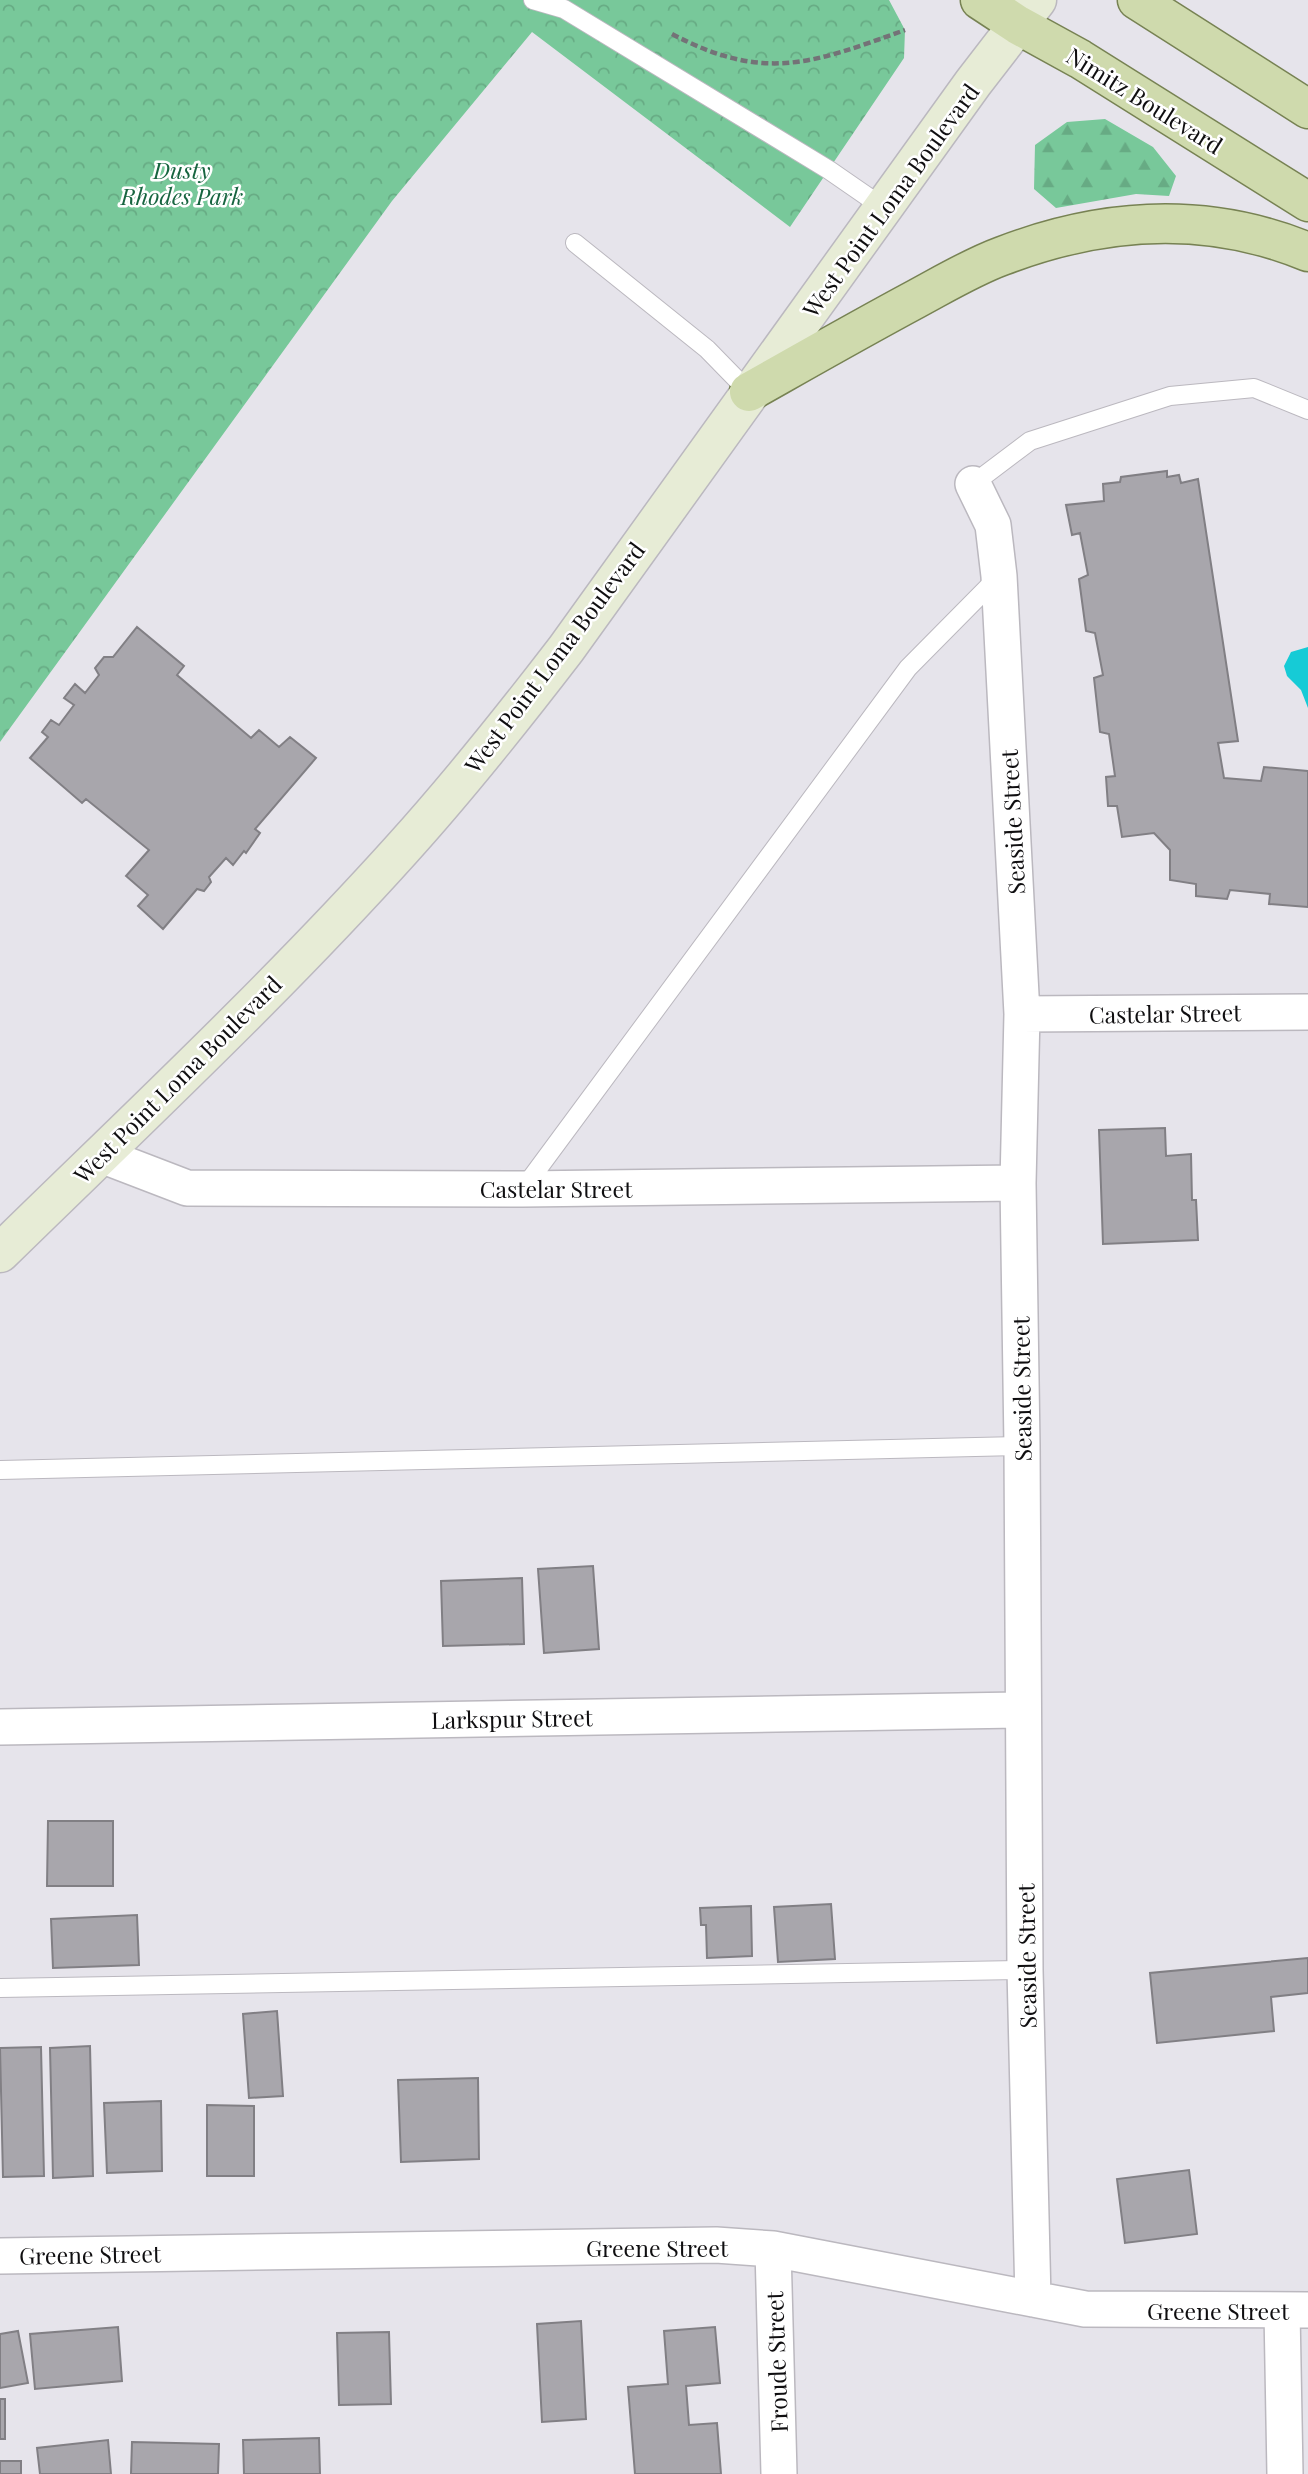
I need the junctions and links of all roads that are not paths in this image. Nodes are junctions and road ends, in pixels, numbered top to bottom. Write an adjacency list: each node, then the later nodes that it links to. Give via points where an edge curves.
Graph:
1 (533, 0): 7 (lane, via 564,9)
2 (980, 0): 4 (main road, Nimitz Boulevard)
3 (1137, 0): 5 (main road)
4 (1028, 13): 6 (main road, Nimitz Boulevard, via 1080,59); 7 (main road, West Point Loma Boulevard)
5 (1308, 109)
6 (1308, 202)
7 (884, 208): 10 (main road, West Point Loma Boulevard)
8 (575, 243): 10 (lane, via 707,349)
9 (1308, 252): 10 (main road, via 1243,231 1200,224 1159,222 1077,232 999,257)
10 (749, 392): 16 (main road, West Point Loma Boulevard, via 500,735 401,850 296,961)
11 (1308, 410): 12 (lane, via 1254,388 1170,396 1030,441)
12 (973, 484): 13 (street, Seaside Street, via 993,525)
13 (999, 576): 15 (street, Seaside Street); 18 (lane, via 908,668)
14 (1308, 1012): 15 (street, Castelar Street)
15 (1021, 1014): 17 (street, Seaside Street)
16 (101, 1155): 18 (street, Castelar Street, via 187,1188); 19 (main road, West Point Loma Boulevard)
17 (1018, 1183): 18 (street, Castelar Street); 20 (street, Seaside Street)
18 (523, 1189)
19 (0, 1253)
20 (1023, 1446): 21 (lane); 22 (street, Seaside Street)
21 (0, 1470)
22 (1023, 1710): 23 (street, Larkspur Street); 24 (street, Seaside Street)
23 (0, 1727)
24 (1025, 1970): 25 (lane); 28 (street, Seaside Street)
25 (0, 1988)
26 (773, 2249): 27 (street, Greene Street, via 716,2245); 28 (street, Greene Street); 30 (street, Froude Street)
27 (0, 2256)
28 (1033, 2299): 29 (street, Greene Street, via 1085,2309)
29 (1295, 2311): 31 (street)
30 (779, 2474)
31 (1285, 2474)

